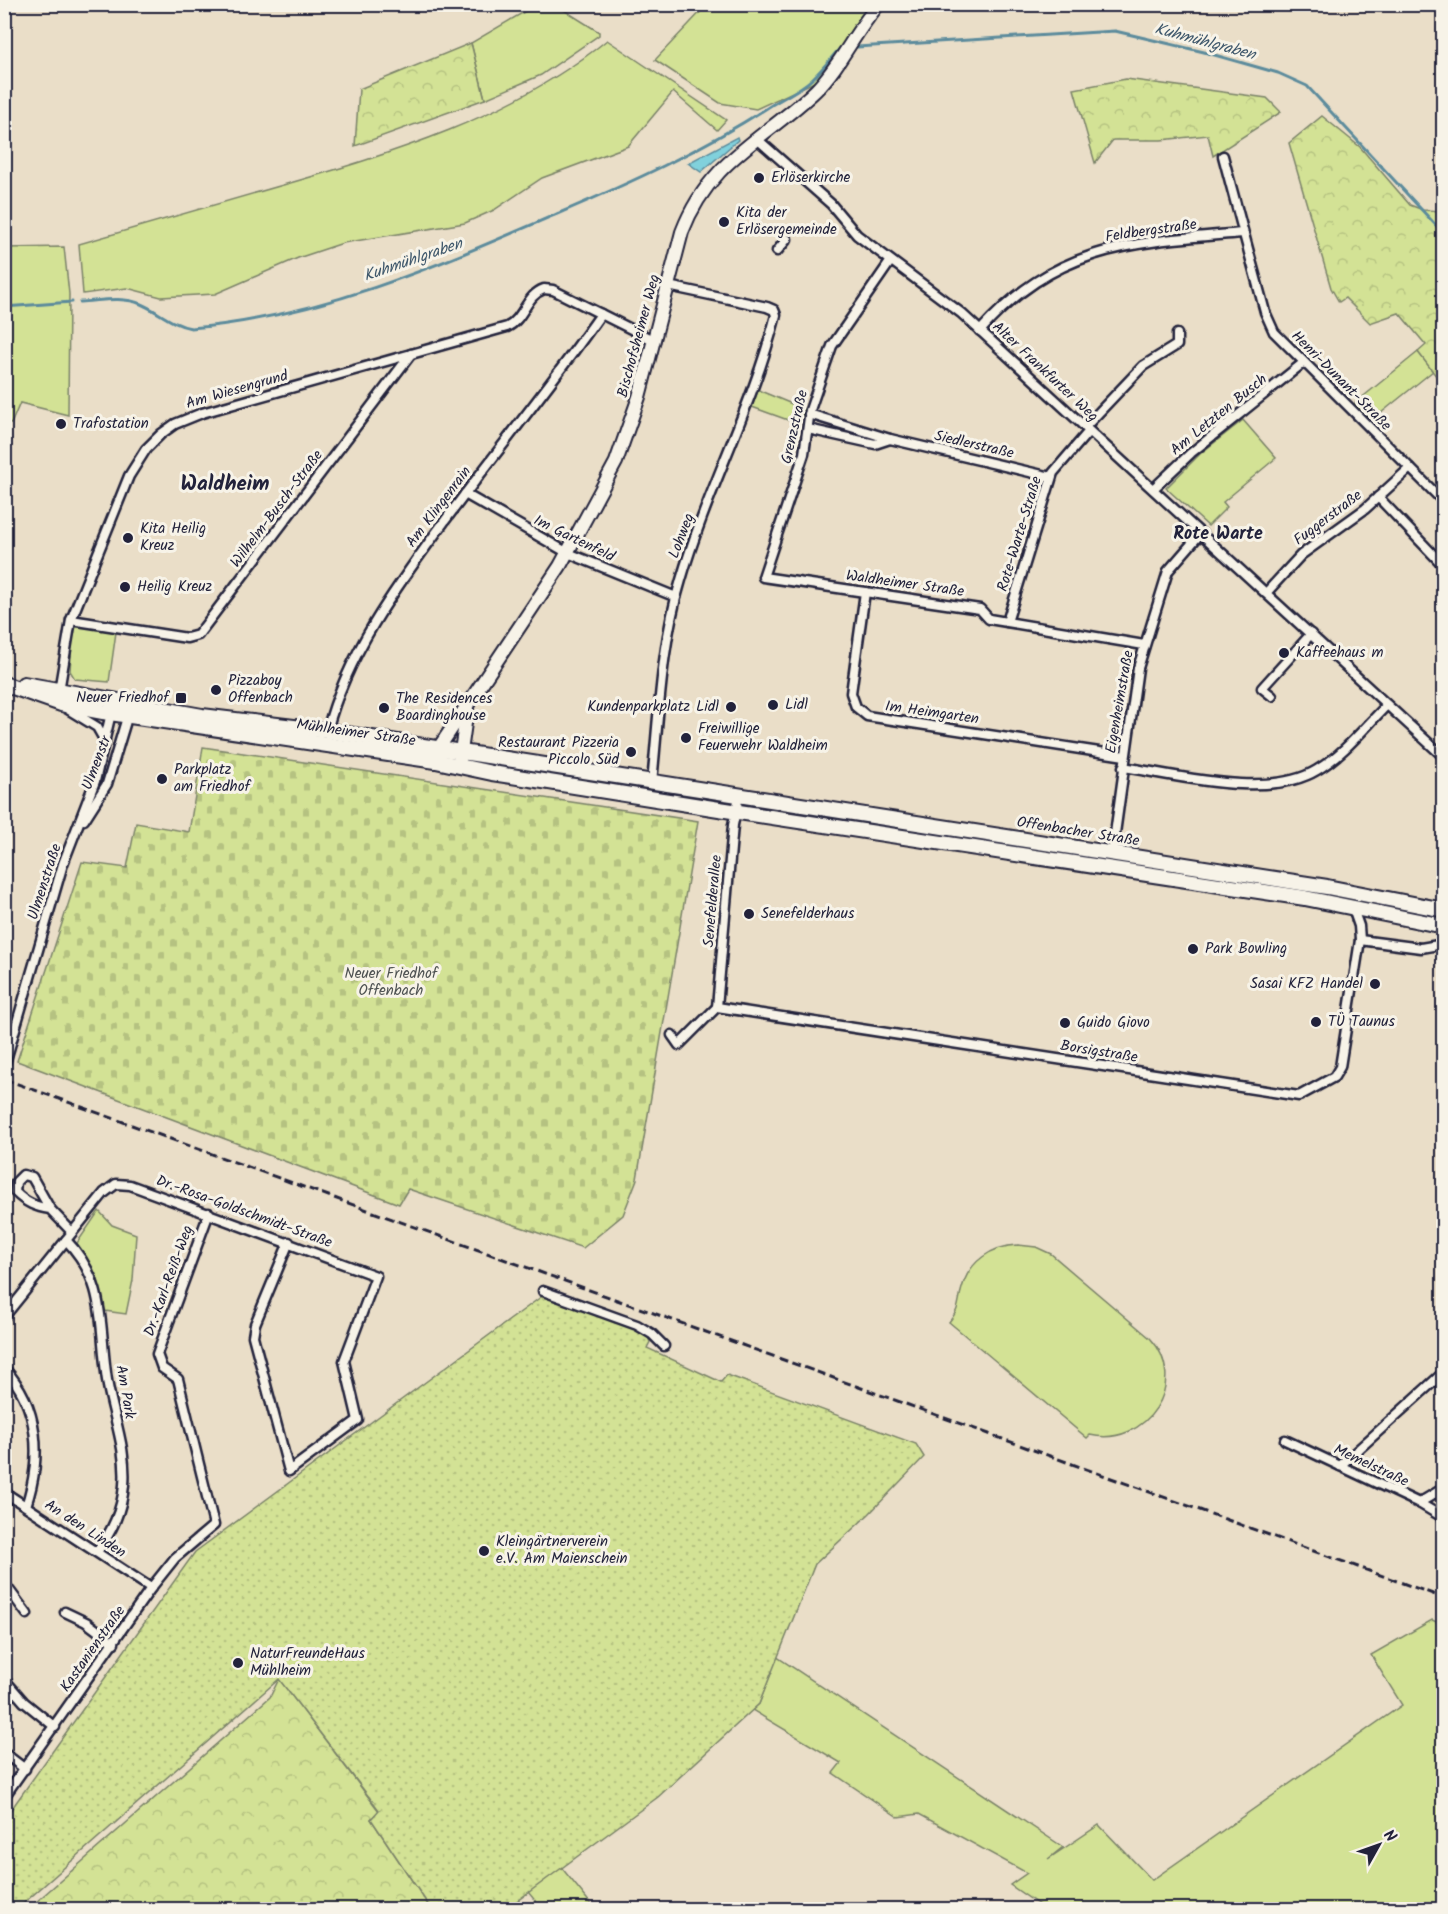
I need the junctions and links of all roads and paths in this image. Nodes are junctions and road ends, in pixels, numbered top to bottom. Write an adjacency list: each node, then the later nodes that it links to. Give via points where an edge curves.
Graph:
1 (879, 4): 2 (street, Bischofsheimer Weg, via 822,83)
2 (756, 138): 7 (street, Alter Frankfurter Weg); 8 (street, Bischofsheimer Weg, via 717,172 692,208)
3 (1224, 156): 4 (street, Henri-Dunant-Straße)
4 (1243, 233): 10 (street, Feldbergstraße, via 1141,243 1085,257 1023,289); 14 (street, Henri-Dunant-Straße, via 1270,325)
5 (787, 239): 6 (street)
6 (777, 251)
7 (890, 262): 10 (street, Alter Frankfurter Weg, via 952,305); 15 (street, Grenzstraße, via 832,346)
8 (668, 286): 12 (street, Bischofsheimer Weg); 31 (street, Lohweg, via 774,310 775,319 733,446)
9 (601, 314): 12 (street); 13 (street, Am Wiesengrund, via 544,289 510,325); 22 (street, Am Klingenrain)
10 (980, 331): 17 (street, Alter Frankfurter Weg)
11 (1177, 334): 17 (street, Rote-Warte-Straße, via 1177,345 1143,366)
12 (655, 341): 26 (street, Bischofsheimer Weg, via 616,462)
13 (411, 354): 32 (street, Am Wiesengrund, via 202,413 168,429 146,449 129,476); 32 (street, Wilhelm-Busch-Straße, via 198,635 187,638)
14 (1303, 363): 19 (street, Henri-Dunant-Straße); 21 (street, Am Letzten Busch, via 1191,453)
15 (809, 414): 16 (street, Grenzstraße); 18 (street, Siedlerstraße)
16 (808, 429): 18 (street, Siedlerstraße, via 874,444); 28 (street, Grenzstraße, via 804,454)
17 (1087, 429): 20 (street, Rote-Warte-Straße); 21 (street, Alter Frankfurter Weg)
18 (890, 439): 20 (street, Siedlerstraße)
19 (1410, 468): 23 (street, Fuggerstraße); 24 (street, Henri-Dunant-Straße)
20 (1051, 477): 33 (street, Rote-Warte-Straße)
21 (1153, 489): 25 (street, Alter Frankfurter Weg)
22 (465, 494): 26 (street, Im Gartenfeld); 43 (street, Am Klingenrain, via 407,573 362,644 346,675)
23 (1378, 497): 27 (street); 30 (street, Fuggerstraße, via 1307,549)
24 (1443, 502)
25 (1201, 533): 30 (street, Alter Frankfurter Weg); 35 (street, Eigenheimstraße, via 1168,571)
26 (568, 553): 31 (street, Im Gartenfeld); 41 (street, Bischofsheimer Weg)
27 (1443, 566)
28 (763, 577): 29 (street, Waldheimer Straße)
29 (865, 592): 33 (street, Waldheimer Straße, via 980,609 989,620); 46 (street, Im Heimgarten, via 851,693 853,703 863,713 872,718)
30 (1266, 593): 34 (street, Alter Frankfurter Weg)
31 (676, 597): 50 (street, Lohweg, via 668,634)
32 (71, 620): 38 (street, Am Wiesengrund)
33 (1007, 622): 35 (street, Waldheimer Straße)
34 (1311, 634): 37 (street, via 1262,688); 39 (street, Alter Frankfurter Weg)
35 (1144, 645): 46 (street, Eigenheimstraße)
36 (4, 683): 38 (main road, Mühlheimer Straße)
37 (1272, 696)
38 (60, 698): 40 (main road, Mühlheimer Straße); 44 (street, via 97,727)
39 (1387, 705): 47 (street, Alter Frankfurter Weg); 49 (street, via 1327,763 1290,781 1241,783)
40 (113, 706): 42 (main road, Mühlheimer Straße); 44 (street, Ulmenstraße)
41 (467, 708): 45 (street, Bischofsheimer Weg); 48 (street, Bischofsheimer Weg)
42 (129, 710): 43 (main road, Mühlheimer Straße); 45 (main road, Mühlheimer Straße); 55 (street, Ulmenstr, via 107,784)
43 (327, 731): 45 (main road, Mühlheimer Straße)
44 (105, 741): 55 (street, Ulmenstraße)
45 (437, 755): 48 (main road, Mühlheimer Straße)
46 (1125, 756): 49 (street, Eigenheimstraße)
47 (1443, 757)
48 (460, 759): 50 (main road, Mühlheimer Straße); 53 (main road, Mühlheimer Straße, via 479,770)
49 (1123, 767): 56 (street, Eigenheimstraße)
50 (652, 782): 51 (main road, Mühlheimer Straße)
51 (706, 791): 52 (main road, Offenbacher Straße)
52 (739, 796): 54 (street, Senefelderallee); 56 (main road, Offenbacher Straße)
53 (706, 806): 54 (main road, Offenbacher Straße)
54 (735, 811): 57 (main road, Offenbacher Straße); 62 (street, Senefelderallee)
55 (78, 828): 64 (street, Ulmenstraße, via 63,864)
56 (1112, 855): 58 (main road, Offenbacher Straße, via 1327,887)
57 (1352, 906): 59 (main road, Offenbacher Straße); 60 (street, Borsigstraße)
58 (1443, 910)
59 (1443, 926)
60 (1360, 940): 61 (street, via 1421,948); 62 (street, Borsigstraße, via 1341,1067 1334,1077 1299,1095)
61 (1443, 944)
62 (717, 1007): 63 (street, via 679,1045)
63 (672, 1035)
64 (4, 1067)
65 (51, 1209): 65 (street, via 32,1177 23,1175 15,1182 15,1192 21,1199 34,1207); 67 (street)
66 (209, 1213): 67 (street, Dr.-Rosa-Goldschmidt-Straße, via 130,1185 116,1184); 69 (street, Dr.-Rosa-Goldschmidt-Straße); 82 (street, Dr.-Karl-Reiß-Weg, via 157,1354 162,1368 178,1379)
67 (72, 1232): 68 (street)
68 (66, 1240): 71 (street); 83 (street, Am Park, via 84,1263 99,1297 108,1384 124,1467 118,1515)
69 (289, 1242): 69 (street, Dr.-Rosa-Goldschmidt-Straße, via 376,1276 344,1361 358,1420 289,1471 253,1336)
70 (543, 1291): 72 (street, via 636,1325)
71 (6, 1313)
72 (664, 1346)
73 (4, 1368): 80 (street, via 24,1395 35,1429 35,1475)
74 (1443, 1372): 76 (street)
75 (1285, 1440): 76 (street, Memelstraße)
76 (1340, 1466): 79 (street, Memelstraße)
77 (1443, 1488): 79 (street)
78 (4, 1492): 80 (street, An den Linden)
79 (1419, 1503): 81 (street, Memelstraße)
80 (26, 1506): 83 (street, An den Linden)
81 (1443, 1518)
82 (214, 1525): 85 (street, Kastanienstraße, via 175,1558)
83 (97, 1552): 85 (street, An den Linden)
84 (4, 1583): 87 (street)
85 (152, 1588): 88 (street, Kastanienstraße)
86 (65, 1612): 88 (street)
87 (27, 1614)
88 (114, 1643): 90 (street, Kastanienstraße)
89 (4, 1679): 90 (street)
90 (55, 1727): 92 (street, Kastanienstraße)
91 (4, 1753): 92 (street)
92 (25, 1769): 93 (street, Kastanienstraße)
93 (4, 1797)

